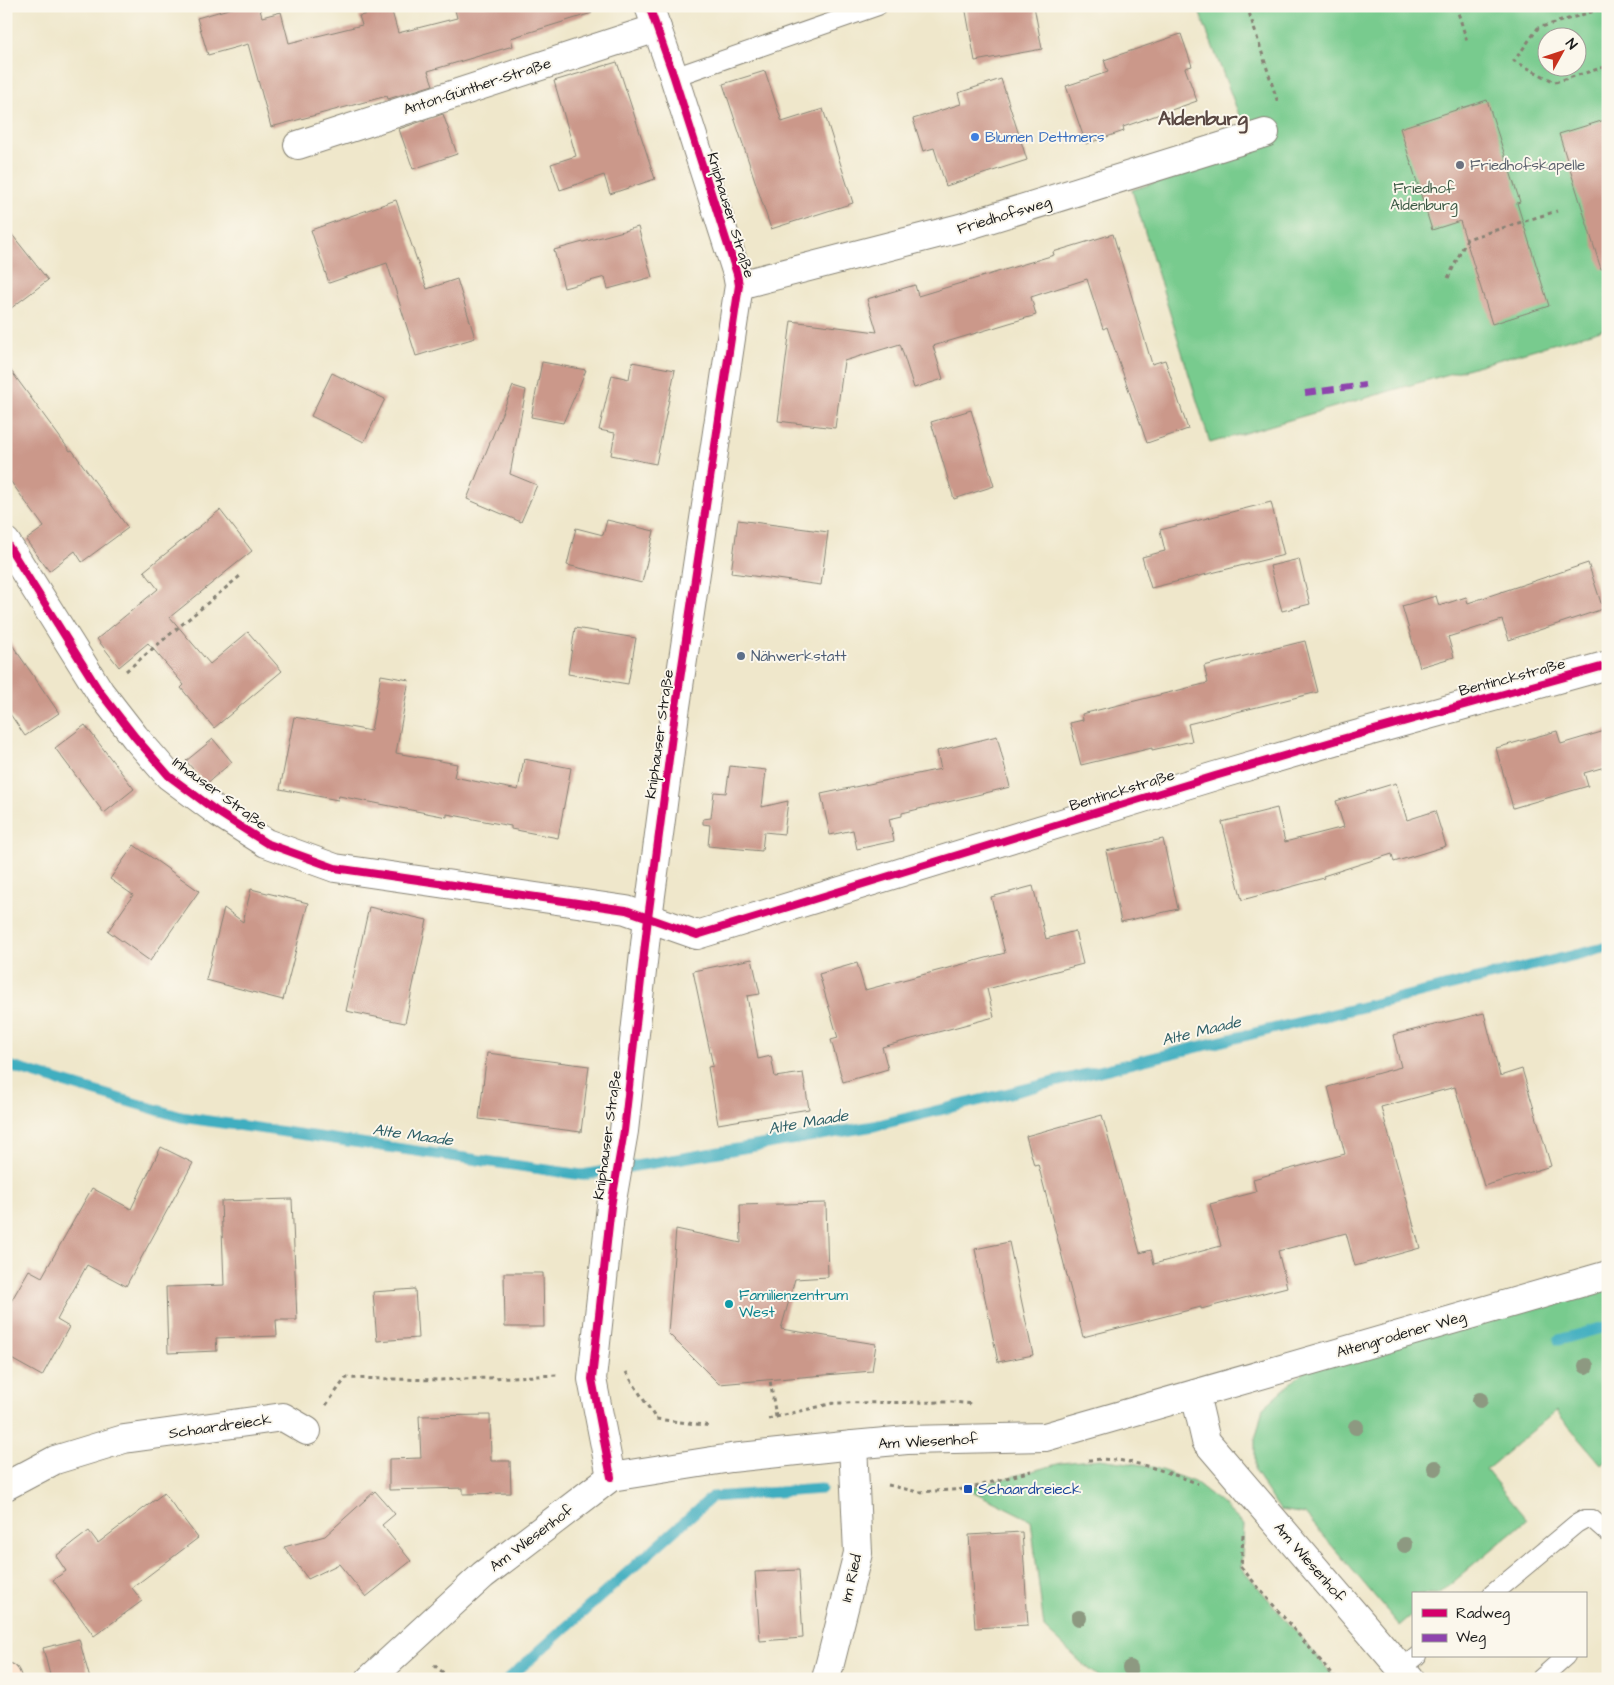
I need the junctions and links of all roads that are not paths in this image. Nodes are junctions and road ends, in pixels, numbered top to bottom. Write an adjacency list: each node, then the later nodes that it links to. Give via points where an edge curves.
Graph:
1 (878, 6): 3 (lane)
2 (653, 17): 3 (street, Kniphauser Straße); 5 (street, Anton-Günther-Straße)
3 (674, 77): 6 (street, Kniphauser Straße)
4 (1266, 133): 6 (street, Friedhofsweg, via 960,228)
5 (298, 145)
6 (739, 286): 9 (street, Kniphauser Straße)
7 (6, 542): 9 (street, Inhauser Straße, via 100,692 135,737 169,776 266,843 336,868 626,910)
8 (1608, 665): 9 (street, Bentinckstraße, via 1214,776 697,935)
9 (648, 918): 14 (street, Kniphauser Straße, via 592,1379)
10 (1608, 1275): 11 (street, Altengrodener Weg)
11 (1195, 1394): 13 (street, Am Wiesenhof, via 1045,1437 907,1440); 19 (street, Am Wiesenhof, via 1206,1441)
12 (307, 1431): 15 (street, Schaardreieck, via 283,1417 124,1439 55,1460)
13 (853, 1445): 14 (street, Am Wiesenhof, via 731,1458); 21 (street, Im Ried, via 858,1553)
14 (611, 1477): 20 (street, Am Wiesenhof, via 482,1575)
15 (6, 1486)
16 (1608, 1533): 17 (lane, via 1592,1519 1580,1521)
17 (1494, 1592)
18 (1564, 1658): 22 (lane)
19 (1409, 1668)
20 (370, 1679)
21 (826, 1679)
22 (1540, 1679)

